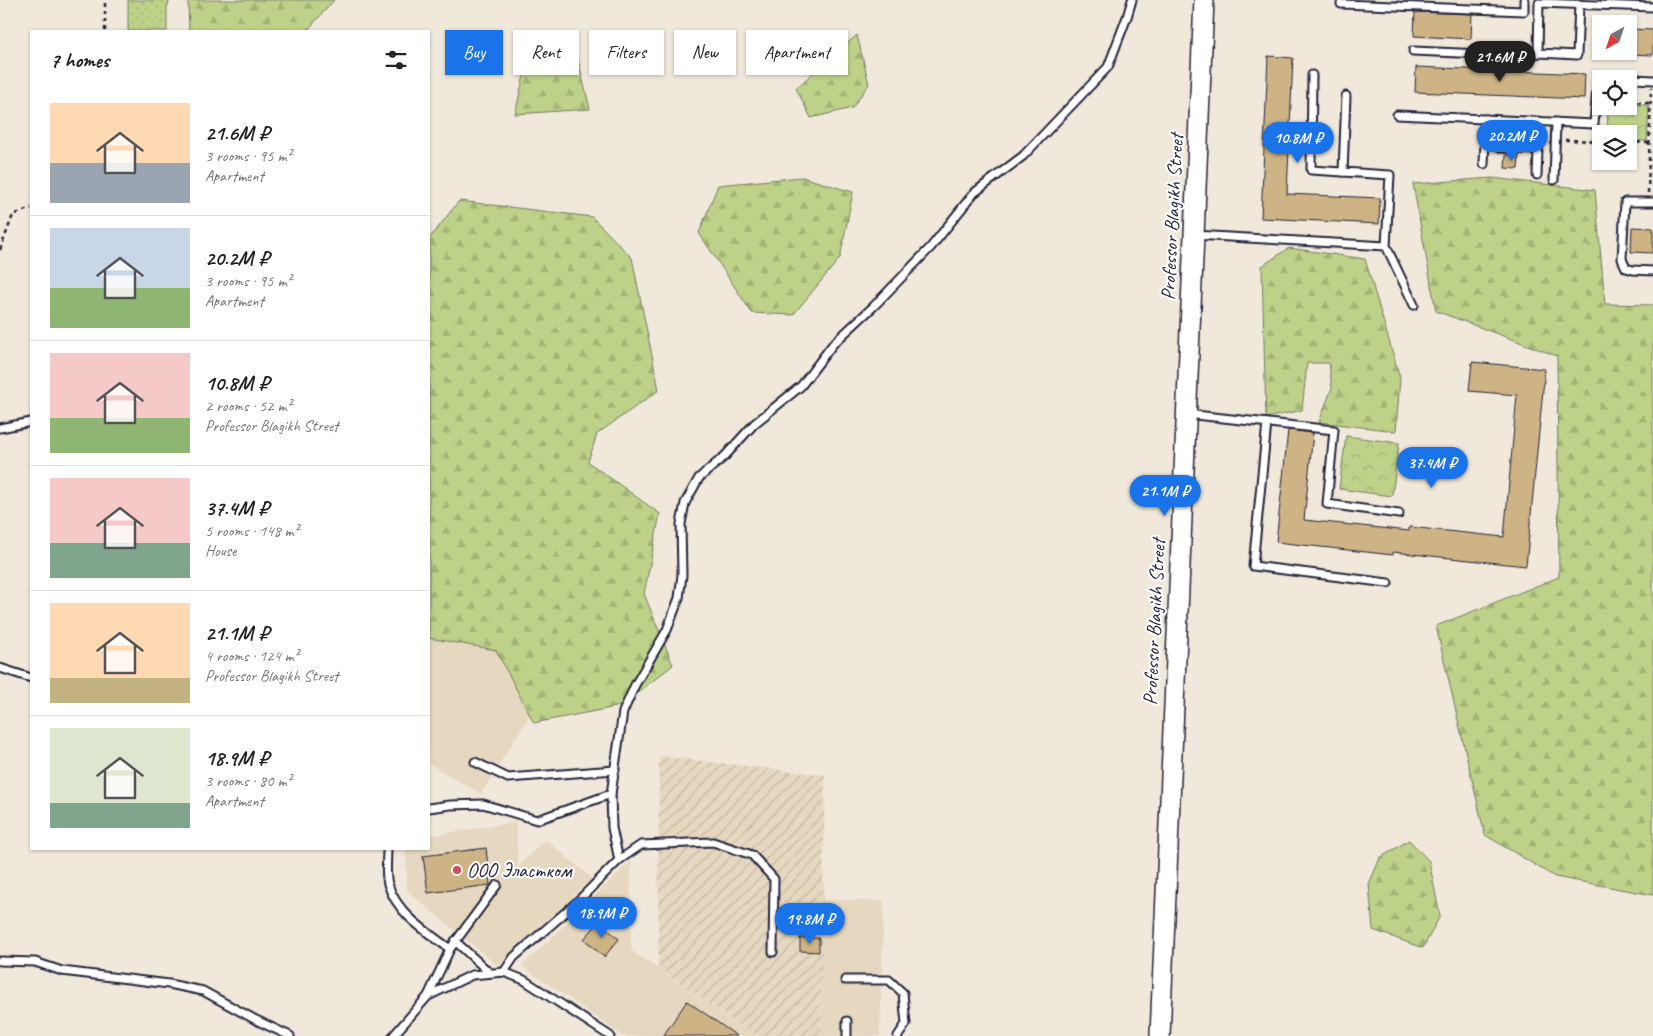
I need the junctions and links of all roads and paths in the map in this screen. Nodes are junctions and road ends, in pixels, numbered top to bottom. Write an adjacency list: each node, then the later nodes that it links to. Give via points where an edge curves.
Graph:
1 (105, 0): 8 (path)
2 (1132, 0): 46 (lane, via 1108,67 1022,156 974,193 931,247 833,344 801,386 754,424 725,456 699,478 684,503 679,598 667,630 623,712)
3 (1204, 0): 32 (main road, Professor Blagikh Street)
4 (1524, 0): 5 (lane, via 1524,11)
5 (1341, 4)
6 (1579, 4): 7 (lane); 10 (lane, via 1539,3); 10 (lane, via 1577,55)
7 (1653, 7)
8 (105, 30)
9 (1412, 51): 10 (lane, via 1529,56)
10 (1538, 53)
11 (1312, 75): 27 (lane, via 1311,170)
12 (1652, 80): 15 (path); 19 (lane, via 1598,77 1594,124)
13 (1346, 96): 27 (lane)
14 (1637, 102): 15 (path)
15 (1651, 103): 23 (path)
16 (1397, 115): 17 (lane)
17 (1486, 119): 18 (lane); 26 (lane)
18 (1539, 121): 19 (lane); 25 (lane)
19 (1556, 122): 20 (lane)
20 (1556, 139): 21 (path); 29 (lane)
21 (1592, 141)
22 (1637, 142): 23 (path)
23 (1649, 143): 30 (path)
24 (1500, 148): 25 (lane)
25 (1538, 150): 28 (lane)
26 (1484, 164)
27 (1343, 172): 33 (lane, via 1390,175)
28 (1537, 175)
29 (1554, 180)
30 (1650, 202): 35 (lane, via 1625,202 1622,259 1626,268)
31 (30, 208): 34 (path, via 13,214)
32 (1194, 235): 33 (lane); 37 (main road, Professor Blagikh Street)
33 (1386, 246): 36 (lane)
34 (0, 250)
35 (1653, 271)
36 (1414, 305)
37 (1186, 414): 39 (lane); 66 (main road, Professor Blagikh Street)
38 (30, 422): 40 (lane)
39 (1267, 422): 41 (lane, via 1334,430 1327,504); 42 (lane, via 1253,566)
40 (0, 428)
41 (1399, 514)
42 (1388, 582)
43 (0, 668): 44 (lane)
44 (30, 678)
45 (475, 762): 46 (lane, via 508,778)
46 (615, 770): 47 (lane)
47 (611, 794): 48 (lane, via 537,820 483,804); 50 (lane, via 612,828)
48 (430, 808)
49 (387, 850): 53 (lane, via 387,882 396,902 414,922)
50 (619, 860): 54 (lane, via 641,845 713,842 752,855 774,879); 56 (lane, via 514,957)
51 (497, 884): 52 (lane)
52 (455, 941): 53 (lane); 57 (lane)
53 (450, 948): 59 (lane)
54 (773, 952)
55 (0, 961): 61 (lane, via 35,962 62,972 203,991)
56 (504, 972): 57 (lane); 63 (lane, via 524,980)
57 (490, 973): 59 (lane, via 472,975)
58 (845, 980): 65 (lane, via 889,980 903,993 906,1024)
59 (428, 996): 62 (lane)
60 (847, 1021): 64 (lane)
61 (290, 1036)
62 (393, 1036)
63 (610, 1036)
64 (847, 1036)
65 (898, 1036)
66 (1160, 1036)

